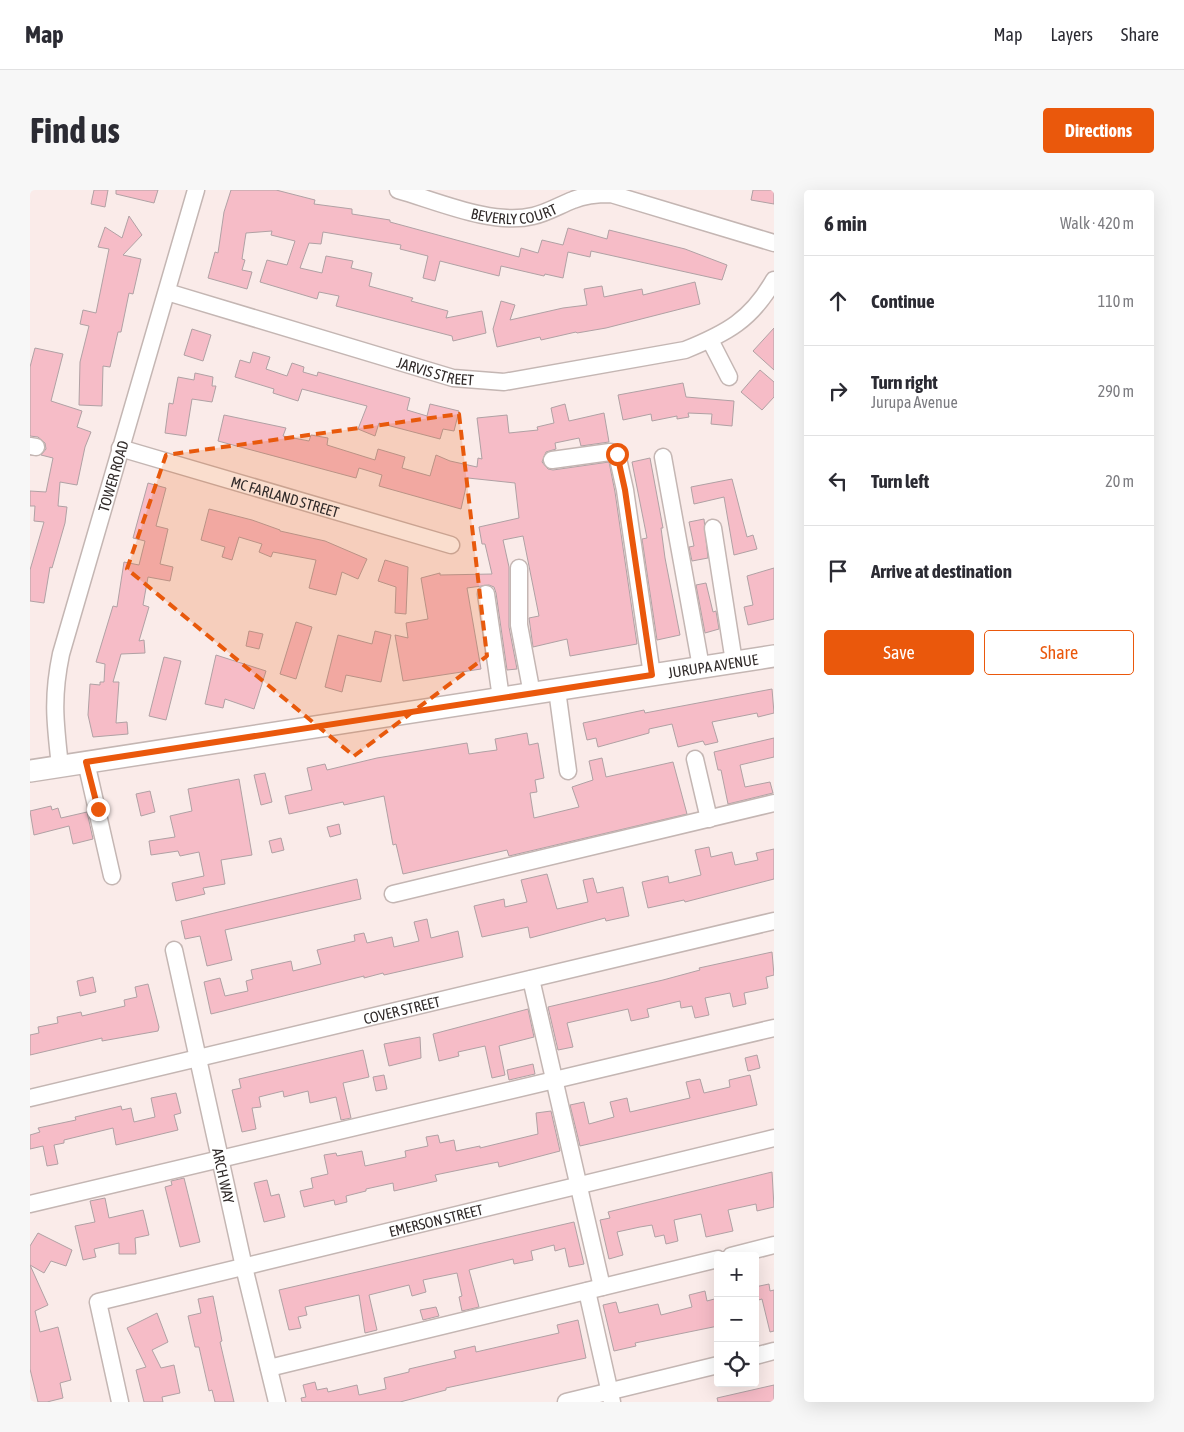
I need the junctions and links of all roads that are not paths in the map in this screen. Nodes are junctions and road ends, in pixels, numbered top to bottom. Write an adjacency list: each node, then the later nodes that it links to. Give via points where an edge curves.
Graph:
1 (196, 190): 5 (street, TOWER ROAD)
2 (398, 190): 3 (street, BEVERLY COURT, via 492,217 511,219 534,216 583,197 611,194)
3 (774, 243)
4 (774, 280): 6 (street, JARVIS STREET, via 749,316)
5 (166, 292): 6 (street, JARVIS STREET, via 453,378 504,382 686,350); 8 (street, TOWER ROAD)
6 (710, 340): 7 (street)
7 (729, 377)
8 (120, 448): 12 (street, MC FARLAND STREET); 24 (street, TOWER ROAD, via 55,682 53,709)
9 (663, 457): 17 (street)
10 (552, 460): 18 (street, via 610,452 617,454)
11 (714, 528): 16 (street)
12 (452, 545)
13 (519, 568): 20 (street, via 519,625)
14 (486, 594): 21 (street)
15 (774, 656): 16 (main road, JURUPA AVENUE)
16 (734, 662): 17 (main road, JURUPA AVENUE)
17 (701, 668): 18 (main road, JURUPA AVENUE)
18 (652, 675): 19 (main road, JURUPA AVENUE)
19 (557, 690): 20 (main road, JURUPA AVENUE); 26 (street)
20 (532, 694): 21 (main road, JURUPA AVENUE)
21 (501, 698): 23 (main road, JURUPA AVENUE)
22 (695, 759): 28 (street)
23 (86, 762): 24 (main road, JURUPA AVENUE); 29 (street)
24 (60, 766): 25 (main road, JURUPA AVENUE)
25 (30, 771)
26 (568, 771)
27 (774, 803): 28 (street)
28 (709, 819): 30 (street)
29 (112, 876)
30 (393, 894)
31 (774, 921): 33 (street, COVER STREET)
32 (174, 950): 35 (street, ARCH WAY)
33 (531, 979): 35 (street, COVER STREET); 36 (street)
34 (774, 1028): 36 (street)
35 (198, 1059): 37 (street, COVER STREET); 39 (street, ARCH WAY)
36 (553, 1081): 39 (street); 40 (street)
37 (30, 1098)
38 (774, 1138): 40 (street, EMERSON STREET)
39 (221, 1161): 41 (street); 45 (street, ARCH WAY)
40 (579, 1185): 45 (street, EMERSON STREET); 46 (street)
41 (30, 1204)
42 (774, 1245): 43 (street)
43 (747, 1252)
44 (714, 1260): 46 (street)
45 (244, 1267): 50 (street, ARCH WAY); 52 (street, EMERSON STREET, via 98,1302)
46 (595, 1289): 50 (street); 51 (street)
47 (774, 1352): 48 (street)
48 (759, 1355)
49 (714, 1366): 51 (street)
50 (269, 1368): 53 (street, ARCH WAY)
51 (611, 1397): 54 (street)
52 (120, 1402)
53 (277, 1402)
54 (566, 1402)

